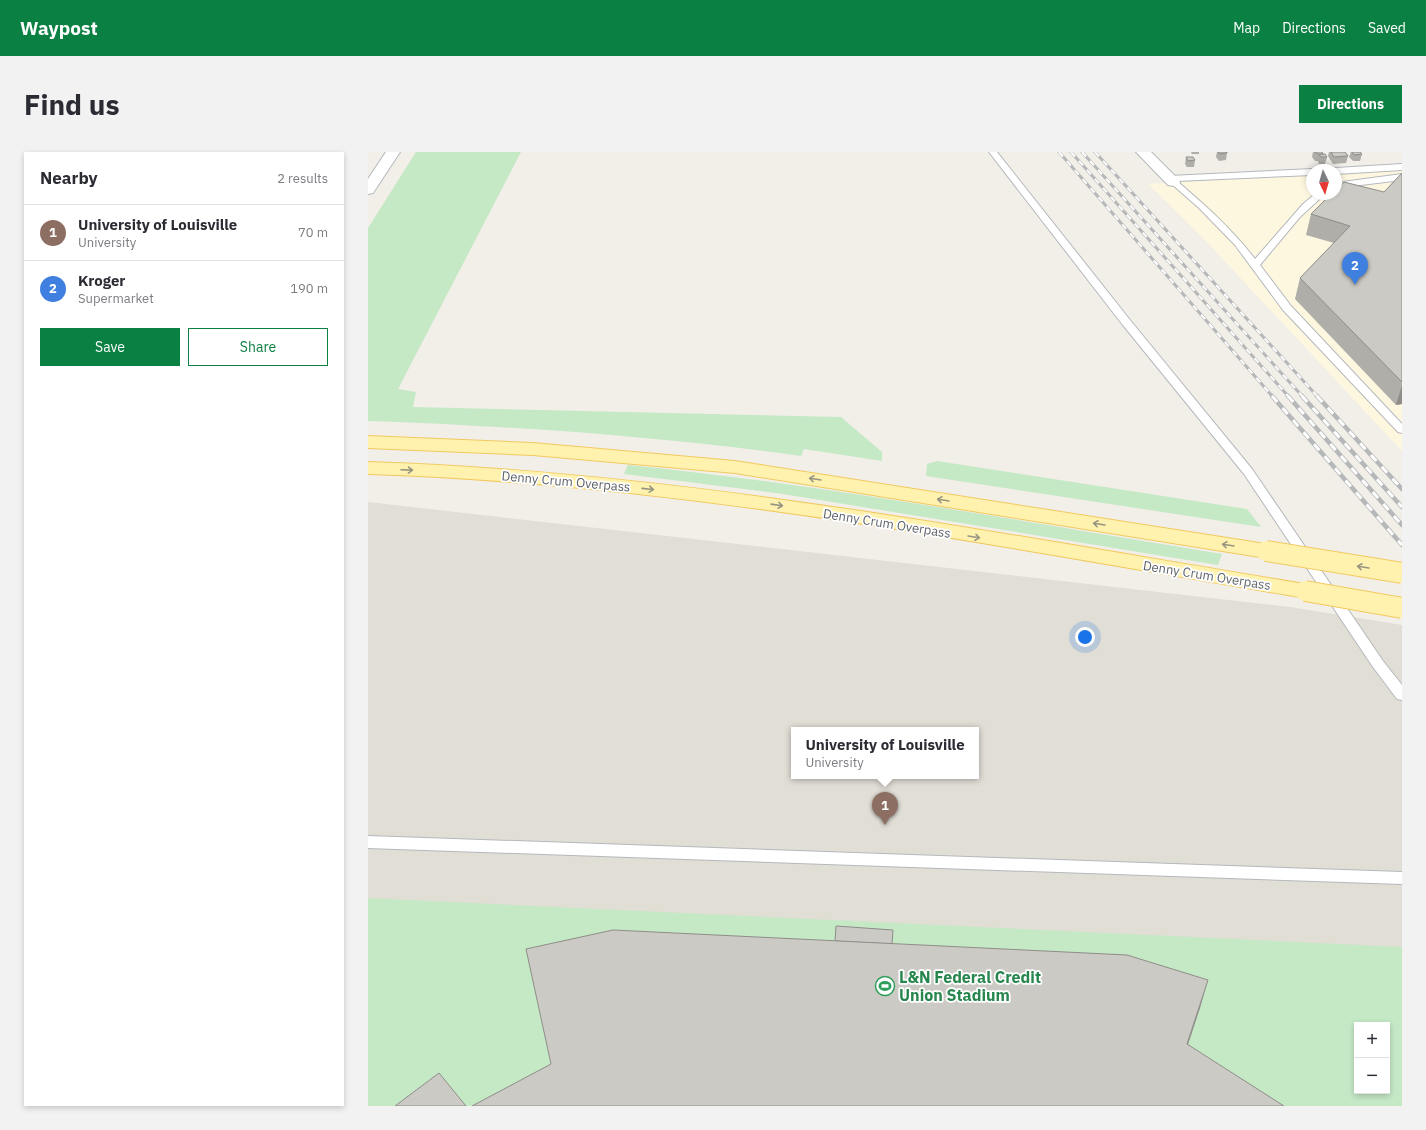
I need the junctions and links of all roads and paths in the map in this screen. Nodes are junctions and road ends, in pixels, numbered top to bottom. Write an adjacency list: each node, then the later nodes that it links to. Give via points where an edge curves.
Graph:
1 (393, 152): 10 (street)
2 (993, 152): 18 (lane, via 1248,472 1378,664)
3 (1143, 152): 8 (street)
4 (1402, 168): 5 (lane)
5 (1342, 171)
6 (1306, 172): 8 (lane)
7 (1402, 178): 9 (lane)
8 (1172, 180): 12 (lane, via 1202,206 1238,243)
9 (1342, 185)
10 (368, 190)
11 (1313, 200): 12 (lane)
12 (1255, 265): 13 (lane, via 1286,308)
13 (1402, 430)
14 (368, 442): 16 (main road, one-way to 14, bridge, via 735,467 534,449)
15 (368, 468): 17 (main road, Denny Crum Overpass, one-way to 17, bridge, via 570,480 705,495 838,514)
16 (1402, 573)
17 (1402, 608)
18 (1402, 695)
19 (368, 842): 20 (lane)
20 (1402, 878)

